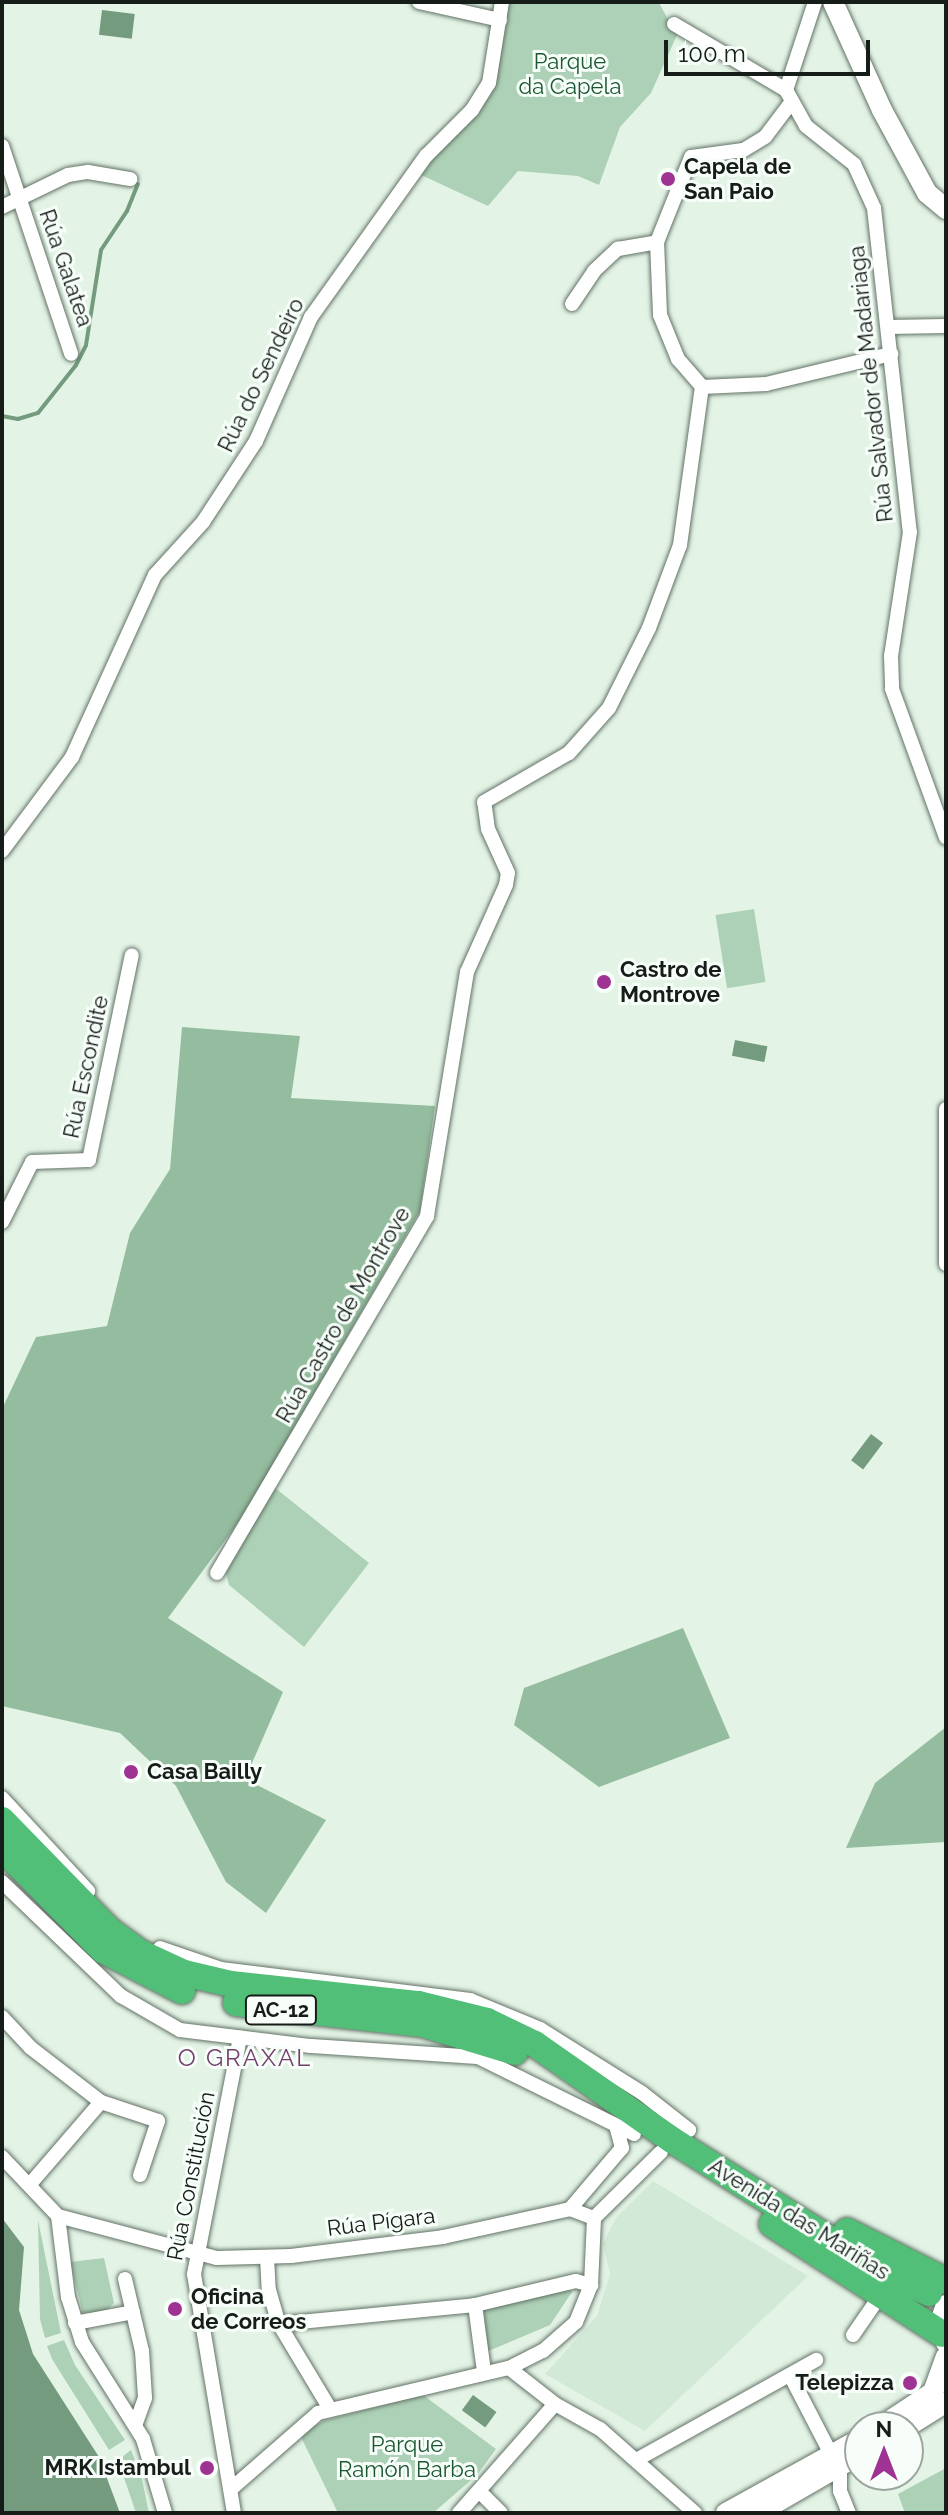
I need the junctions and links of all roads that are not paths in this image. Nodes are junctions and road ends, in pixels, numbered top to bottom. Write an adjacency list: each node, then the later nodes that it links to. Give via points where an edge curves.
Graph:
1 (419, 2): 5 (street)
2 (502, 2): 5 (street, Rúa do Sendeiro)
3 (815, 2): 7 (street)
4 (833, 2): 11 (main road, via 927,193)
5 (500, 20): 21 (street, Rúa do Sendeiro, via 494,70 485,91 426,156 311,317 256,441 203,522 155,575 72,757)
6 (674, 24): 7 (street, Rúa Salvador de Madariaga)
7 (788, 97): 13 (street, via 765,137 743,150 691,157); 16 (street, Rúa Salvador de Madariaga, via 806,126 854,164 874,208)
8 (2, 146): 10 (street, Rúa Galatea)
9 (130, 179): 10 (street, Rúa Galatea, via 88,172 68,175)
10 (18, 197): 12 (street, Rúa Galatea); 17 (street, Rúa Galatea)
11 (944, 205)
12 (2, 207)
13 (657, 242): 14 (street, via 618,249 594,271); 19 (street, via 660,315 678,359)
14 (572, 304)
15 (946, 326): 16 (street)
16 (888, 327): 18 (street, Rúa Salvador de Madariaga)
17 (71, 354)
18 (891, 354): 19 (street, via 766,384); 20 (street, Rúa Salvador de Madariaga, via 910,532 891,656 892,689)
19 (702, 387): 26 (street, Rúa Castro de Montrove, via 680,545 649,628 609,708 569,753 484,802 488,829 508,873 467,972 427,1216)
20 (946, 837)
21 (2, 851)
22 (132, 955): 24 (street, Rúa Escondite, via 89,1160 32,1162)
23 (946, 1109): 25 (street)
24 (2, 1222)
25 (946, 1264)
26 (217, 1573)
27 (2, 1798): 36 (street, via 103,1907 166,1951 221,1969 470,2000 540,2029 642,2093)
28 (2, 1820): 36 (highway, Avenida das Mariñas / AC-12, via 109,1930 184,1973 266,1990 419,2004 487,2021 535,2044)
29 (2, 1848): 33 (highway, Avenida das Mariñas / AC-12, via 103,1950 169,1986 269,2008 464,2033 520,2054)
30 (2, 1882): 32 (street, via 121,1996 180,2030)
31 (2, 2017): 34 (street, via 31,2048)
32 (240, 2037): 35 (street, via 478,2057 525,2076); 43 (street, Rúa Constitución)
33 (596, 2101): 35 (highway); 36 (highway, Avenida das Mariñas / AC-12)
34 (101, 2102): 38 (street, via 158,2121); 39 (street)
35 (626, 2131): 36 (highway); 40 (street, via 622,2148)
36 (674, 2140): 42 (street); 47 (highway); 48 (highway, Avenida das Mariñas / AC-12, via 868,2263)
37 (2, 2157): 39 (street)
38 (140, 2175)
39 (31, 2183): 41 (street)
40 (570, 2209): 42 (street); 44 (street, Rúa Pígara, via 443,2237)
41 (58, 2216): 43 (street, Rúa Pígara); 51 (street)
42 (594, 2218): 46 (street)
43 (195, 2256): 44 (street, Rúa Pígara); 69 (street, Rúa Constitución)
44 (267, 2257): 52 (street)
45 (125, 2279): 50 (street)
46 (591, 2285): 49 (street, via 576,2281); 56 (street, via 576,2322 543,2351)
47 (882, 2293): 53 (street); 54 (highway)
48 (940, 2293): 54 (main road)
49 (475, 2305): 52 (street); 57 (street)
50 (133, 2312): 51 (street); 64 (street, via 145,2398)
51 (75, 2323): 64 (street, via 97,2372)
52 (279, 2324): 61 (street)
53 (853, 2335)
54 (945, 2345): 62 (main road, via 933,2392)
55 (816, 2360): 58 (street)
56 (509, 2368): 57 (street); 60 (street)
57 (484, 2372): 61 (street)
58 (790, 2375): 67 (street); 68 (street)
59 (946, 2402): 63 (main road)
60 (555, 2404): 67 (street, via 600,2429); 70 (street)
61 (330, 2409): 69 (street, via 284,2440)
62 (904, 2411)
63 (924, 2416)
64 (135, 2425): 71 (street, via 154,2466)
65 (844, 2453): 68 (main road)
66 (844, 2458): 68 (main road)
67 (638, 2459): 75 (street)
68 (836, 2460): 76 (main road); 77 (main road); 78 (street)
69 (231, 2489): 72 (street, Rúa Constitución)
70 (481, 2493): 73 (street); 74 (street)
71 (165, 2513)
72 (234, 2513)
73 (459, 2513)
74 (501, 2513)
75 (695, 2513)
76 (726, 2513)
77 (758, 2513)
78 (849, 2513)

